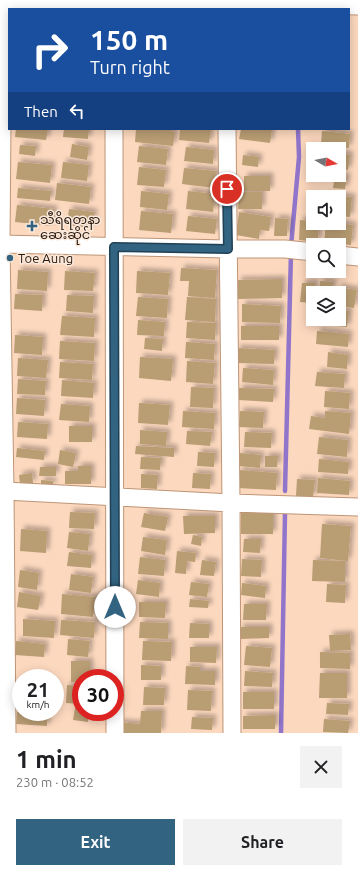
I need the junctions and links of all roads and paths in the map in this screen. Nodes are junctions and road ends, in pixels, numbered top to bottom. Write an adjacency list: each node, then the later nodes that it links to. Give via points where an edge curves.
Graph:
1 (3, 0): 8 (street)
2 (7, 0): 4 (street)
3 (225, 4): 4 (street); 5 (street)
4 (114, 5)
5 (358, 6)
6 (114, 130): 9 (street)
7 (226, 130): 10 (street)
8 (1, 244): 9 (street); 14 (street)
9 (114, 247): 10 (street); 15 (street)
10 (228, 249): 11 (street); 16 (street)
11 (299, 250)
12 (346, 256): 13 (street)
13 (358, 257)
14 (5, 491): 15 (street); 18 (street)
15 (115, 497): 16 (street); 19 (street)
16 (231, 503): 17 (street); 20 (street)
17 (358, 507)
18 (7, 733)
19 (115, 733)
20 (232, 733)

